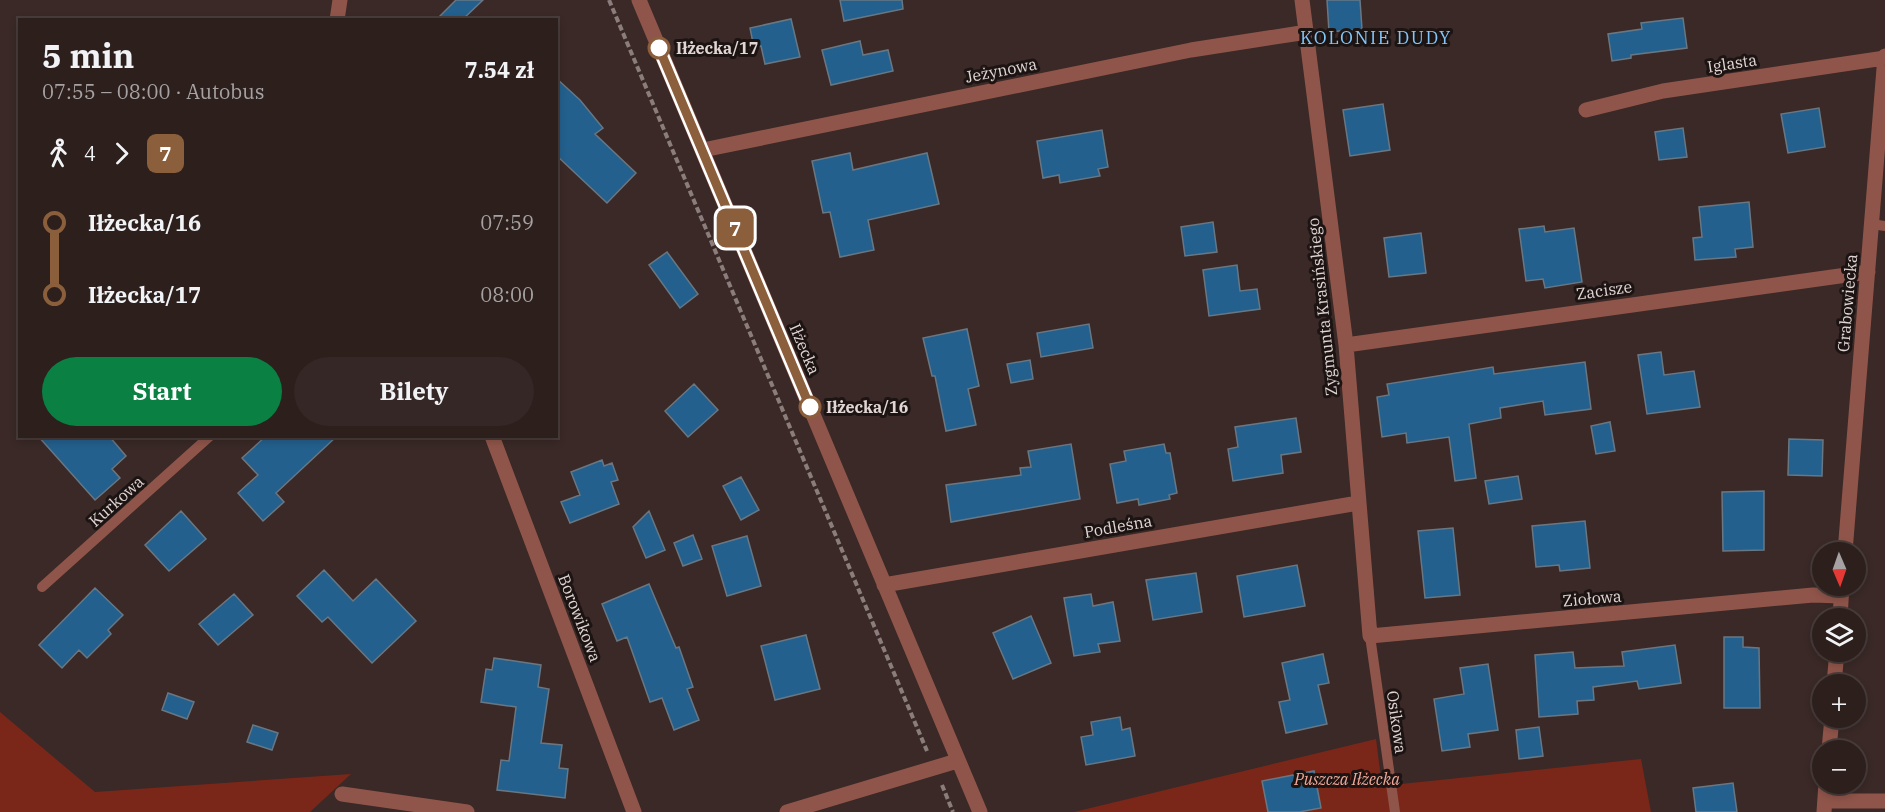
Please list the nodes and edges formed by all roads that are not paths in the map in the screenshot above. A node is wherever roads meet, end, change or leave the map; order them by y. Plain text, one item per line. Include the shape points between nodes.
1 (340, 0) edge
2 (639, 0) edge
3 (1302, 0) edge
4 (337, 18) edge
5 (1307, 32) junction
6 (1885, 57) edge
7 (1586, 110) dead end
8 (703, 150) junction
9 (1878, 225) edge
10 (1868, 272) junction
11 (1346, 345) junction
12 (208, 438) edge
13 (493, 438) edge
14 (1358, 503) junction
15 (1846, 542) edge
16 (884, 585) junction
17 (42, 587) dead end
18 (1812, 595) edge
19 (1370, 636) junction
20 (957, 761) junction
21 (342, 794) dead end
22 (1885, 801) edge
23 (1824, 807) edge
24 (467, 812) edge
25 (634, 812) edge
26 (787, 812) edge
27 (980, 812) edge
28 (1395, 812) edge

1 - 4 street
2 - 8 street, Iłżecka
3 - 5 street, Zygmunta Krasińskiego
5 - 8 street, Jeżynowa via 1191,50
5 - 11 street, Zygmunta Krasińskiego
6 - 7 street, Iglasta via 1663,91
6 - 9 street, Grabowiecka
8 - 16 street, Iłżecka
9 - 10 street, Grabowiecka
10 - 11 street, Zacisze
10 - 15 street, Grabowiecka
11 - 14 street, Zygmunta Krasińskiego
12 - 17 lane, Kurkowa
13 - 25 street, Borowikowa
14 - 16 street, Podleśna
14 - 19 street, Zygmunta Krasińskiego
16 - 20 street, Iłżecka
18 - 19 street, Ziołowa
19 - 28 lane, Osikowa
20 - 26 street
20 - 27 street, Iłżecka
21 - 24 street
22 - 23 street

